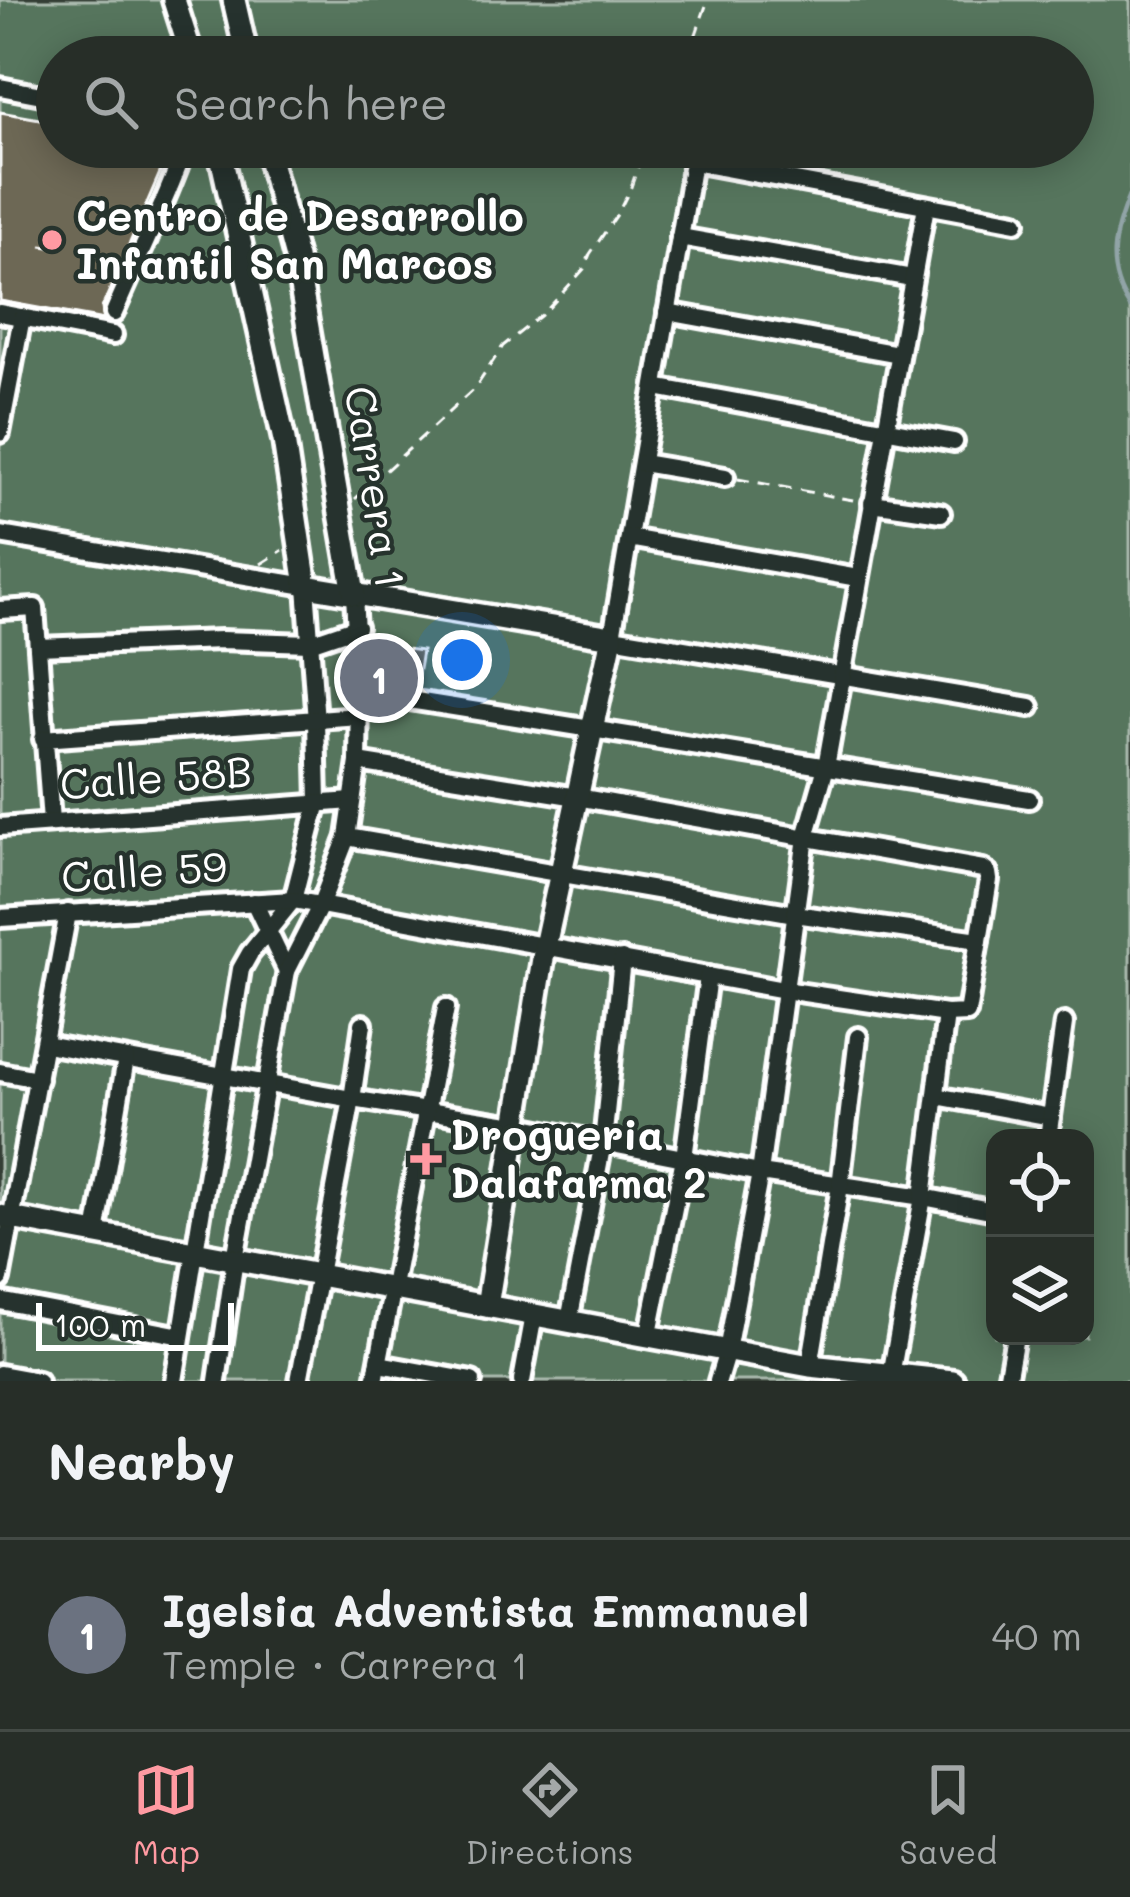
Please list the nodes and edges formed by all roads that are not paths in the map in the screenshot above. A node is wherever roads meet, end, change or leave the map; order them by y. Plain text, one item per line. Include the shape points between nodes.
1 (174, 0) edge
2 (234, 0) edge
3 (185, 36) edge
4 (242, 36) edge
5 (0, 87) edge
6 (36, 94) edge
7 (178, 168) edge
8 (224, 168) edge
9 (272, 168) edge
10 (691, 168) edge
11 (724, 168) edge
12 (926, 206) junction
13 (1016, 222) dead end
14 (680, 237) junction
15 (913, 278) junction
16 (667, 312) junction
17 (0, 313) edge
18 (114, 313) dead end
19 (22, 317) junction
20 (113, 335) dead end
21 (899, 354) junction
22 (655, 387) junction
23 (885, 428) junction
24 (0, 433) edge
25 (954, 442) dead end
26 (641, 463) junction
27 (725, 477) road end
28 (872, 503) junction
29 (941, 513) dead end
30 (0, 535) edge
31 (629, 538) junction
32 (858, 578) junction
33 (306, 586) junction
34 (353, 594) junction
35 (0, 610) edge
36 (358, 627) junction
37 (612, 638) junction
38 (310, 643) junction
39 (38, 647) junction
40 (841, 676) junction
41 (359, 692) junction
42 (1030, 707) dead end
43 (359, 716) junction
44 (316, 721) junction
45 (592, 729) junction
46 (43, 739) junction
47 (358, 762) junction
48 (826, 767) junction
49 (577, 797) junction
50 (1029, 799) dead end
51 (352, 801) junction
52 (318, 802) junction
53 (51, 822) junction
54 (0, 827) edge
55 (347, 837) junction
56 (806, 837) junction
57 (561, 872) junction
58 (293, 900) junction
59 (254, 902) junction
60 (320, 906) junction
61 (68, 913) junction
62 (795, 914) junction
63 (0, 918) edge
64 (268, 931) junction
65 (979, 940) junction
66 (545, 946) junction
67 (622, 959) junction
68 (287, 971) junction
69 (708, 976) junction
70 (784, 990) junction
71 (446, 1008) dead end
72 (946, 1014) junction
73 (1064, 1022) dead end
74 (363, 1024) dead end
75 (858, 1037) dead end
76 (45, 1044) junction
77 (127, 1059) junction
78 (0, 1072) edge
79 (223, 1076) junction
80 (38, 1079) junction
81 (266, 1084) junction
82 (936, 1096) junction
83 (352, 1099) junction
84 (428, 1110) junction
85 (1051, 1117) junction
86 (515, 1124) junction
87 (1049, 1129) edge
88 (603, 1142) junction
89 (684, 1158) junction
90 (760, 1173) junction
91 (840, 1186) junction
92 (923, 1197) junction
93 (986, 1209) edge
94 (7, 1217) edge
95 (97, 1234) junction
96 (194, 1252) junction
97 (235, 1259) junction
98 (319, 1275) junction
99 (0, 1280) edge
100 (394, 1289) junction
101 (0, 1301) edge
102 (487, 1306) junction
103 (533, 1315) junction
104 (568, 1322) junction
105 (181, 1336) junction
106 (648, 1338) junction
107 (1013, 1345) edge
108 (727, 1351) junction
109 (810, 1366) junction
110 (377, 1372) edge
111 (0, 1374) edge
112 (891, 1378) edge
113 (38, 1381) edge
114 (174, 1381) edge
115 (217, 1381) edge
116 (299, 1381) edge
117 (472, 1381) edge
118 (522, 1381) edge
119 (718, 1381) edge
120 (953, 1381) edge
121 (1007, 1381) edge

1 - 3 street
2 - 4 street
5 - 6 street
7 - 18 street
8 - 33 street via 284,440
9 - 34 street, Carrera 1 via 296,258
10 - 14 street
11 - 12 street
12 - 13 street
12 - 15 street
14 - 15 street
14 - 16 street
15 - 21 street
16 - 21 street
16 - 22 street
17 - 19 street
19 - 20 street
19 - 24 street
21 - 23 street
22 - 23 street
22 - 26 street
23 - 25 street
23 - 28 street
26 - 27 street
26 - 31 street
28 - 29 street
28 - 32 street
30 - 33 street
31 - 32 street
31 - 37 street
32 - 40 street
33 - 34 street
33 - 38 street
34 - 36 street, Carrera 1
34 - 37 street
35 - 39 street via 34,608
36 - 38 street
36 - 41 street, Carrera 1
37 - 40 street
37 - 45 street
38 - 39 street
38 - 44 street
39 - 46 street
40 - 42 street
40 - 48 street
41 - 43 street, Carrera 1
41 - 45 street
43 - 44 street
43 - 47 street, Carrera 1
44 - 46 street
44 - 52 street
45 - 48 street
45 - 49 street
46 - 53 street
47 - 49 street
47 - 51 street, Carrera 1
48 - 50 street
48 - 56 street
49 - 56 street
49 - 57 street
51 - 52 street, Calle 58B
51 - 55 street, Carrera 1
52 - 53 street, Calle 58B
52 - 58 street
53 - 54 street, Calle 58B
55 - 57 street
55 - 60 street, Carrera 1
56 - 62 street
56 - 65 street via 983,869 989,880
57 - 62 street
57 - 66 street
58 - 59 street, Calle 59
58 - 60 street, Calle 59
58 - 64 street
59 - 61 street, Calle 59
59 - 64 street
60 - 66 street, Calle 59
60 - 68 street, Carrera 1
61 - 63 street, Calle 59
61 - 76 street
62 - 65 street
62 - 70 street
64 - 68 street
64 - 79 street via 241,968
65 - 72 street via 967,1013
66 - 67 street, Calle 59
66 - 86 street
67 - 69 street, Calle 59
67 - 88 street
68 - 81 street, Carrera 1
69 - 70 street, Calle 59
69 - 89 street
70 - 72 street, Calle 59
70 - 90 street
71 - 84 street
72 - 82 street
73 - 85 street
74 - 83 street
75 - 91 street
76 - 77 street
76 - 80 street
77 - 79 street
77 - 95 street
78 - 80 street
79 - 81 street
79 - 96 street
80 - 94 street
81 - 83 street
81 - 97 street, Carrera 1
82 - 85 street
82 - 92 street
83 - 84 street
83 - 98 street
84 - 86 street
84 - 100 street
85 - 87 street
86 - 88 street
86 - 102 street
88 - 89 street
88 - 104 street
89 - 90 street
89 - 106 street
90 - 91 street
90 - 108 street
91 - 92 street
91 - 109 street
92 - 93 street
92 - 112 street
94 - 95 street
94 - 99 street
95 - 96 street
96 - 97 street
96 - 105 street
97 - 98 street
97 - 115 street, Carrera 1
98 - 100 street
98 - 116 street
100 - 102 street
100 - 110 street
101 - 105 street
102 - 103 street
103 - 104 street
103 - 118 street
104 - 106 street
105 - 114 street
106 - 108 street
107 - 121 street
108 - 109 street
108 - 119 street
109 - 112 street
110 - 117 street
111 - 113 street
112 - 120 street

